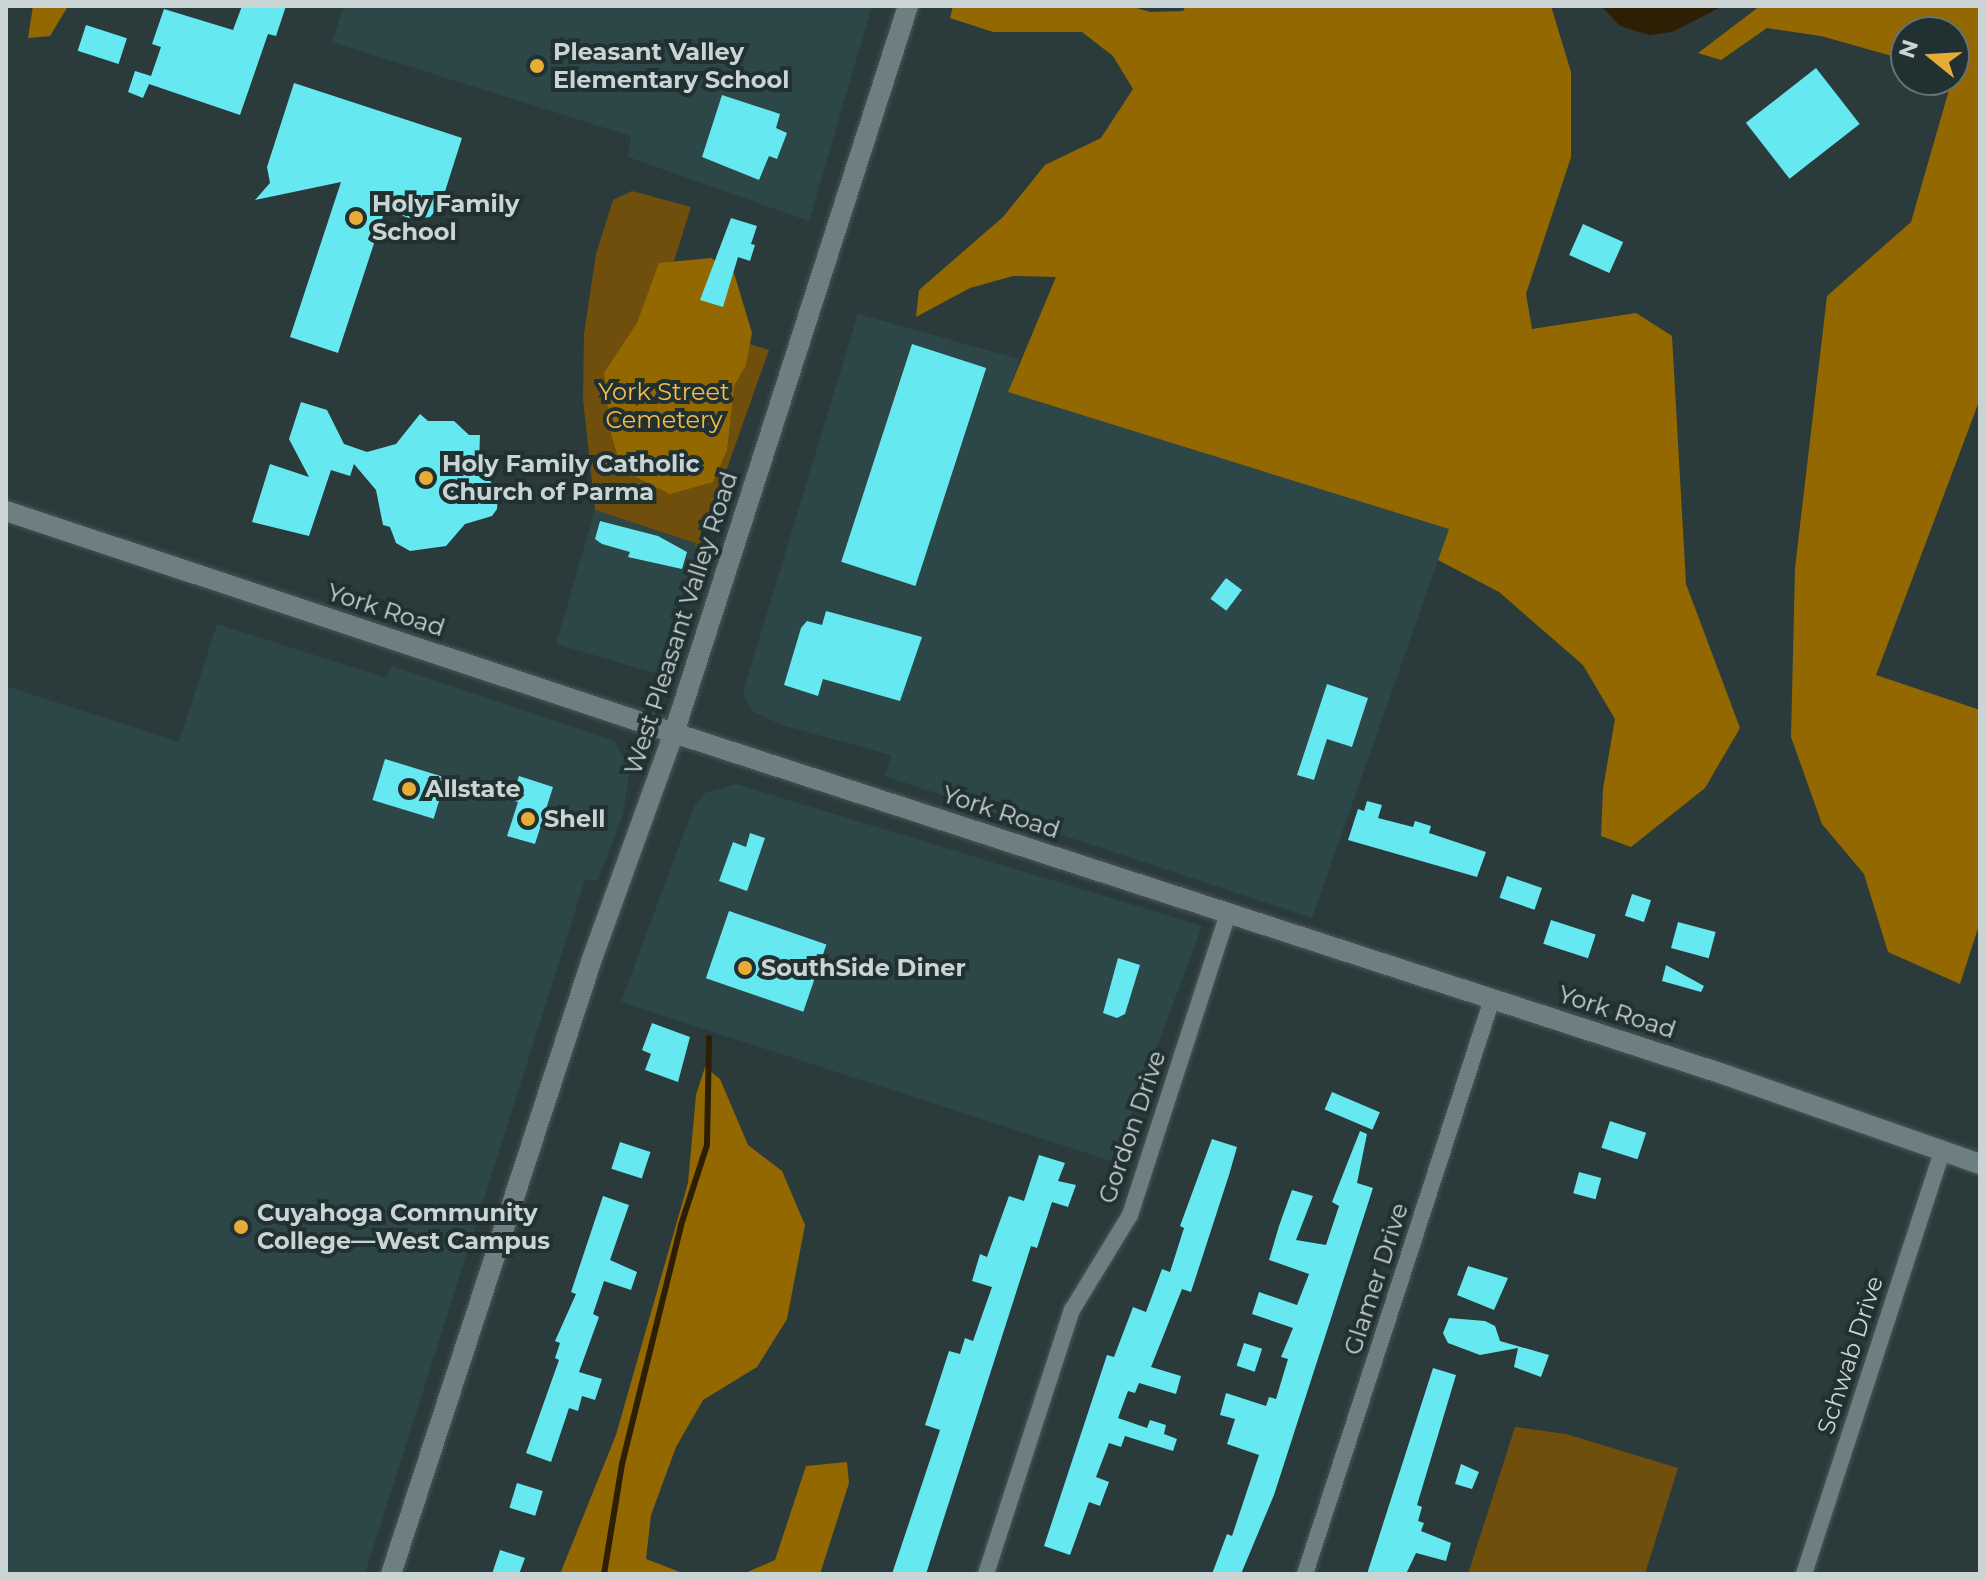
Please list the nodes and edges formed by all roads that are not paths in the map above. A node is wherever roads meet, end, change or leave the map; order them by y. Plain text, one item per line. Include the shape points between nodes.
1 (908, 6) edge
2 (6, 511) edge
3 (674, 733) junction
4 (1228, 913) junction
5 (1492, 999) junction
6 (1942, 1151) junction
7 (1980, 1164) edge
8 (391, 1574) edge
9 (986, 1574) edge
10 (1305, 1574) edge
11 (1804, 1574) edge

1 - 3 main road, West Pleasant Valley Road
2 - 3 main road, York Road
3 - 4 main road, York Road
3 - 8 main road, West Pleasant Valley Road via 592,959
4 - 5 main road, York Road
4 - 9 street, Gordon Drive via 1130,1215 1072,1310
5 - 6 main road, York Road
5 - 10 street, Glamer Drive
6 - 7 main road, York Road
6 - 11 street, Schwab Drive

